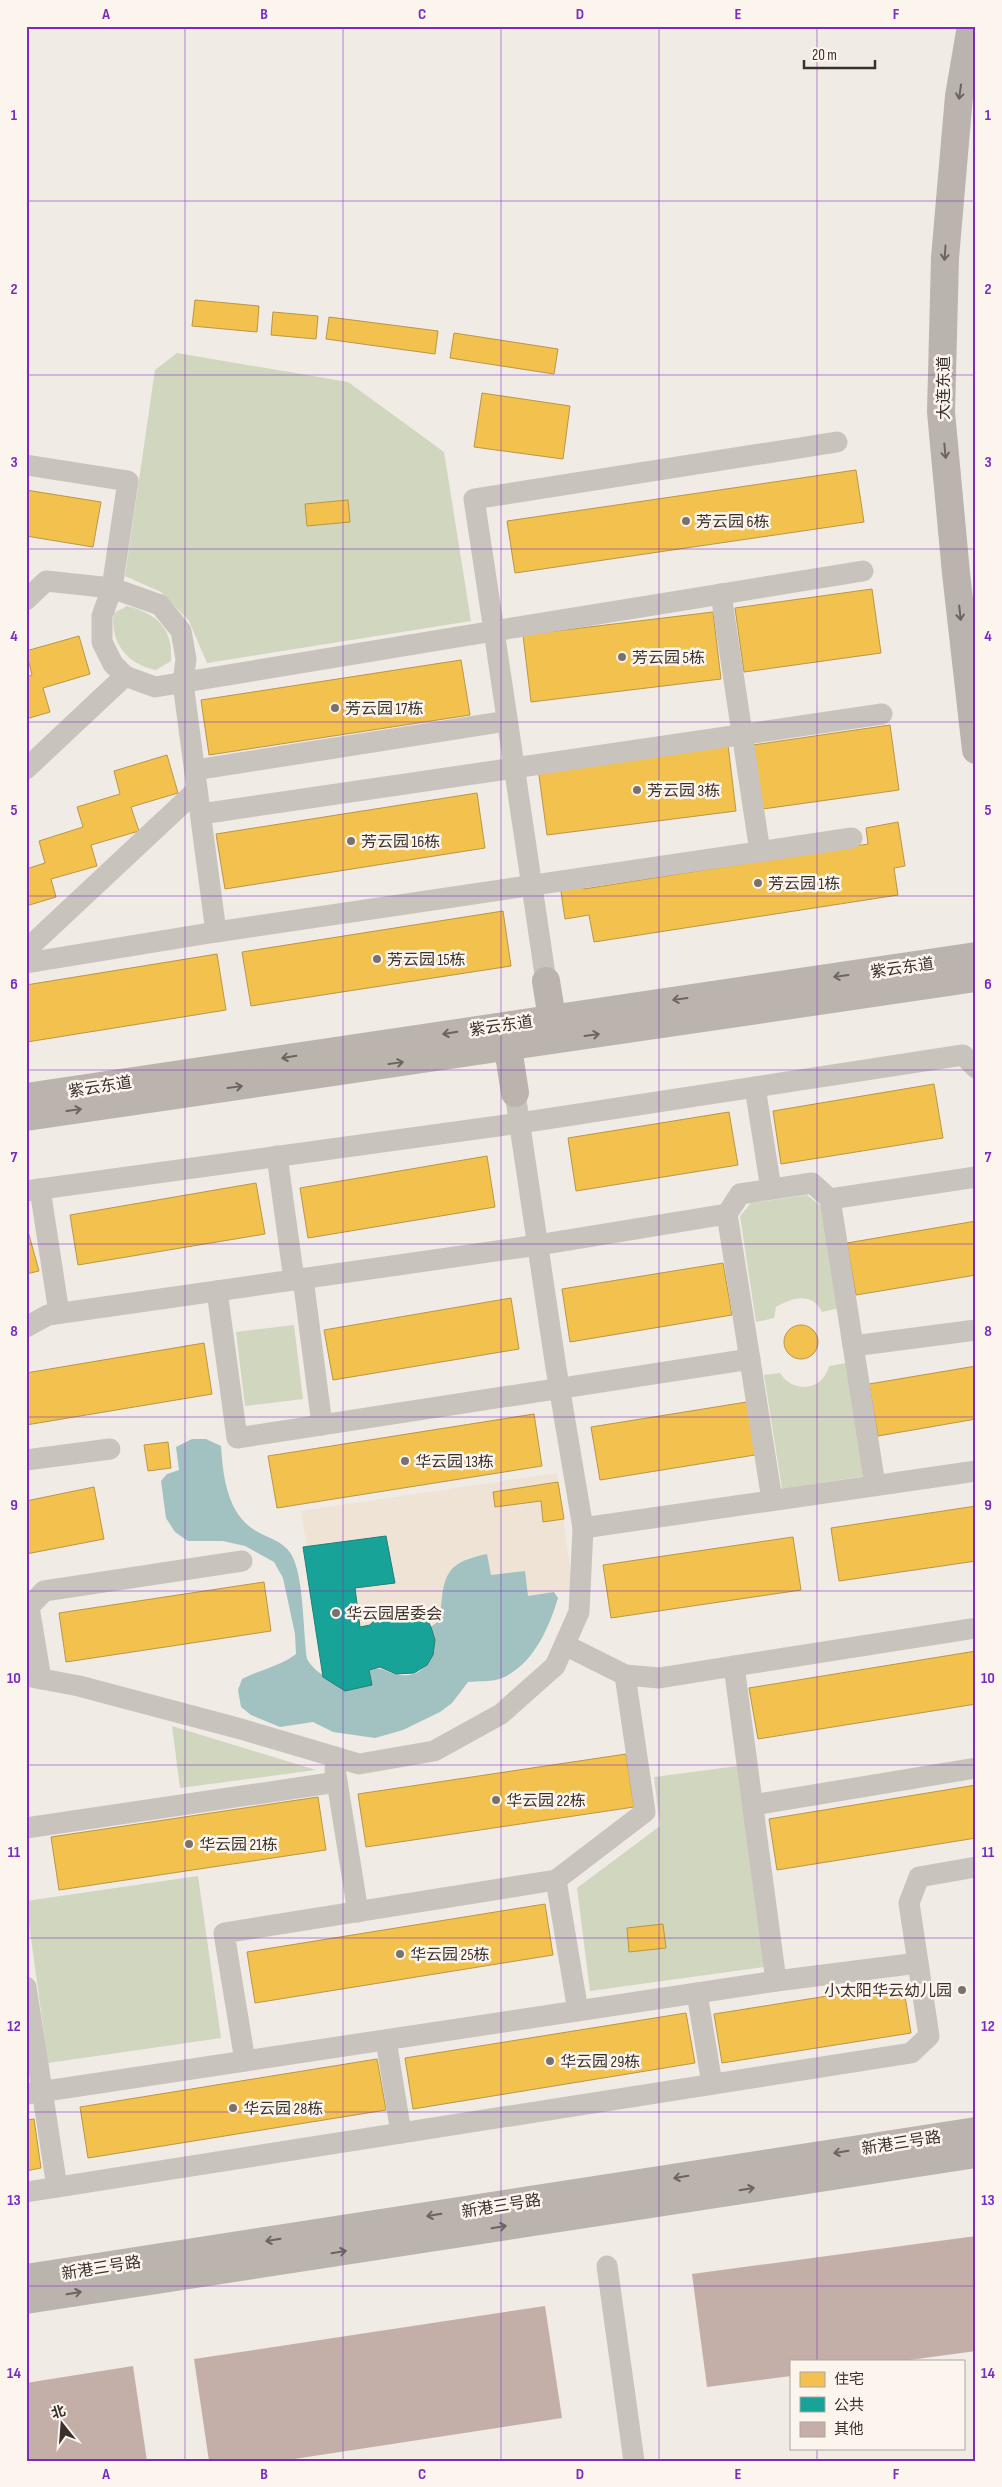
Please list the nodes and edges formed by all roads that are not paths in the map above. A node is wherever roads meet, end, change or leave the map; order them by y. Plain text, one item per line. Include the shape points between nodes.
1 (971, 26) edge
2 (837, 442) dead end
3 (26, 465) edge
4 (863, 571) dead end
5 (36, 579) edge
6 (112, 588) junction
7 (721, 594) junction
8 (26, 600) edge
9 (494, 631) junction
10 (125, 676) junction
11 (183, 683) junction
12 (882, 714) dead end
13 (507, 721) junction
14 (742, 734) junction
15 (976, 750) edge
16 (514, 767) junction
17 (26, 769) edge
18 (196, 780) junction
19 (201, 814) junction
20 (852, 838) dead end
21 (760, 852) junction
22 (532, 887) junction
23 (216, 932) junction
24 (26, 950) edge
25 (976, 956) edge
26 (26, 963) edge
27 (976, 978) edge
28 (546, 981) joint
29 (554, 1029) junction
30 (506, 1036) junction
31 (976, 1068) edge
32 (756, 1086) junction
33 (515, 1094) joint
34 (26, 1097) edge
35 (26, 1117) edge
36 (520, 1122) junction
37 (277, 1156) junction
38 (976, 1177) edge
39 (771, 1189) junction
40 (33, 1190) edge
41 (830, 1199) junction
42 (727, 1214) junction
43 (538, 1245) junction
44 (298, 1279) junction
45 (217, 1291) junction
46 (59, 1314) junction
47 (26, 1327) edge
48 (976, 1330) edge
49 (853, 1346) junction
50 (750, 1359) junction
51 (560, 1388) junction
52 (322, 1425) junction
53 (110, 1449) dead end
54 (26, 1460) edge
55 (976, 1471) edge
56 (875, 1485) junction
57 (772, 1500) junction
58 (583, 1528) junction
59 (242, 1561) dead end
60 (976, 1628) edge
61 (565, 1645) junction
62 (734, 1666) junction
63 (625, 1675) junction
64 (33, 1677) edge
65 (333, 1756) junction
66 (976, 1768) edge
67 (337, 1782) junction
68 (752, 1805) junction
69 (26, 1828) edge
70 (976, 1867) edge
71 (556, 1880) junction
72 (358, 1912) junction
73 (918, 1962) junction
74 (776, 1981) junction
75 (26, 1987) edge
76 (696, 1993) junction
77 (578, 2012) junction
78 (386, 2040) junction
79 (245, 2061) junction
80 (712, 2084) junction
81 (34, 2093) edge
82 (976, 2131) edge
83 (400, 2133) junction
84 (976, 2154) edge
85 (58, 2187) junction
86 (26, 2192) edge
87 (607, 2266) dead end
88 (26, 2278) edge
89 (26, 2300) edge
90 (634, 2461) edge

1 -> 15 main road, 大连东道 via 959,96 944,258 942,412
2 - 9 street via 474,500
3 - 6 street via 128,481
4 - 7 street
5 - 6 street
5 - 8 street
6 - 10 street via 102,616 102,642 113,664
6 - 11 street via 160,605 181,631 186,659
7 - 9 street
7 - 14 street
9 - 11 street
9 - 13 street
10 - 11 street via 155,687
10 - 17 street
11 - 18 street
12 - 14 street
13 - 16 street
13 - 18 street
14 - 16 street
14 - 21 street
16 - 19 street
16 - 22 street
18 - 19 street
18 - 24 street
19 - 23 street
20 - 21 street
21 - 22 street
22 - 23 street
22 - 28 street
23 - 26 street
25 -> 29 main road, 紫云东道
29 -> 27 main road, 紫云东道
28 - 29 main road
29 - 30 main road, 紫云东道
30 - 33 main road
30 -> 34 main road, 紫云东道
35 -> 30 main road, 紫云东道
31 - 32 street via 963,1055
32 - 36 street
32 - 39 street
33 - 36 street
36 - 37 street
36 - 43 street
37 - 40 street
37 - 44 street
38 - 41 street
39 - 41 street via 812,1183
39 - 42 street via 740,1194
40 - 46 street
41 - 49 street
42 - 43 street
42 - 50 street
43 - 44 street
43 - 51 street
44 - 45 street
44 - 52 street
45 - 46 street
45 - 52 street via 237,1438
46 - 47 street via 48,1315
48 - 49 street
49 - 56 street
50 - 51 street
50 - 57 street
51 - 52 street
51 - 58 street
53 - 54 street
55 - 56 street
56 - 57 street
57 - 58 street
58 - 61 street via 579,1612
59 - 64 street via 44,1591 29,1607
60 - 62 street
61 - 63 street
61 - 65 street via 555,1666 501,1714 434,1751 359,1764
62 - 63 street via 660,1678
62 - 68 street
63 - 71 street via 645,1812
64 - 65 street via 79,1686
65 - 67 street
66 - 68 street
67 - 69 street
67 - 72 street
68 - 74 street
70 - 73 street via 919,1877 909,1903
71 - 72 street
71 - 77 street
72 - 79 street via 224,1934
73 - 74 street
73 - 80 street via 930,2036 911,2053
74 - 76 street
75 - 81 street
76 - 77 street
76 - 80 street
77 - 78 street
78 - 79 street
78 - 83 street
79 - 81 street
80 - 83 street
81 - 85 street
82 -> 88 main road, 新港三号路
83 - 85 street
89 -> 84 main road, 新港三号路
85 - 86 street
87 - 90 street

